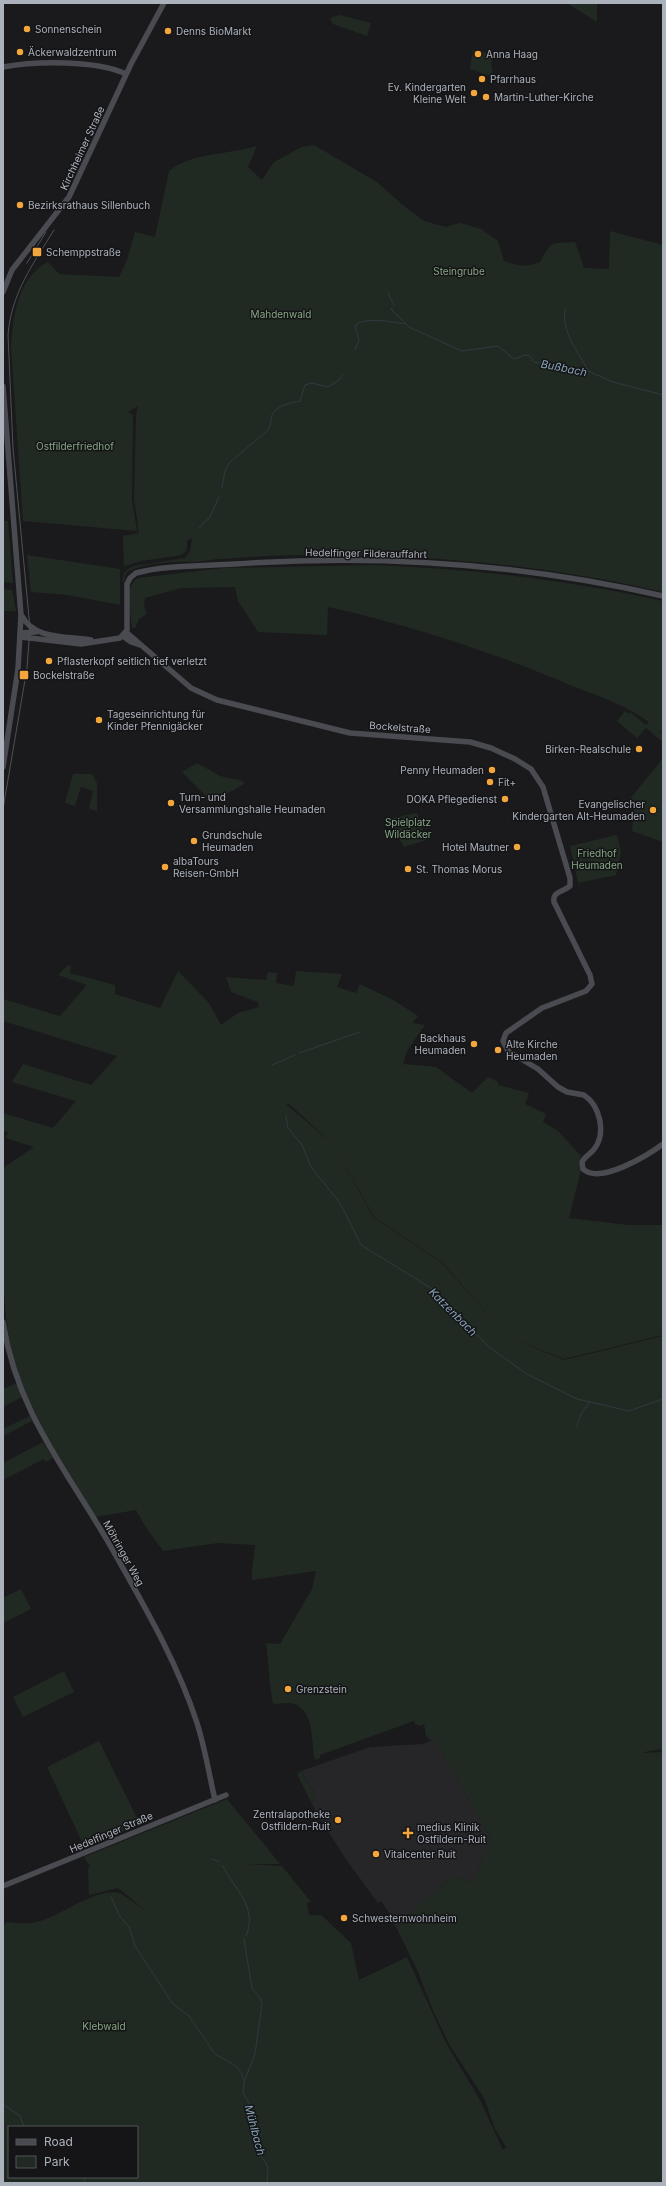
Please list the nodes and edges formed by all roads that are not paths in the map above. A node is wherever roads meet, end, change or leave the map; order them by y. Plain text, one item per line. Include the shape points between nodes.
1 (164, 3) edge
2 (3, 67) edge
3 (126, 74) junction
4 (3, 292) edge
5 (3, 386) edge
6 (663, 596) edge
7 (21, 616) junction
8 (38, 632) junction
9 (125, 634) junction
10 (21, 635) junction
11 (94, 641) junction
12 (3, 767) edge
13 (663, 1144) edge
14 (3, 1322) edge
15 (226, 1795) dead end
16 (215, 1800) junction
17 (3, 1886) edge

1 - 3 street, Kirchheimer Straße
2 - 3 street via 36,63 62,64 104,67
3 - 4 street, Kirchheimer Straße via 69,196 12,270
5 - 7 street
6 - 9 street, Hedelfinger Filderauffahrt via 552,576 424,562 316,560 235,564 146,571 132,575 126,587
7 - 8 street via 27,625
7 - 10 street
8 - 10 street
8 - 11 street
9 - 11 street via 117,639
9 - 13 street, Bockelstraße via 191,688 217,700 350,733 470,742 491,748 525,764 536,774 543,787 570,878 570,886 554,895 554,902 592,984 586,991 535,1012 503,1036 504,1045 514,1056 538,1069 566,1092 584,1094 597,1110 600,1134 594,1150 582,1162 586,1172 596,1173 622,1167
10 - 11 street via 81,644
10 - 12 street
14 - 16 street, Möhringer Weg via 13,1367 35,1422 111,1547 178,1674 202,1738
15 - 16 street, Hedelfinger Straße
16 - 17 street, Hedelfinger Straße

